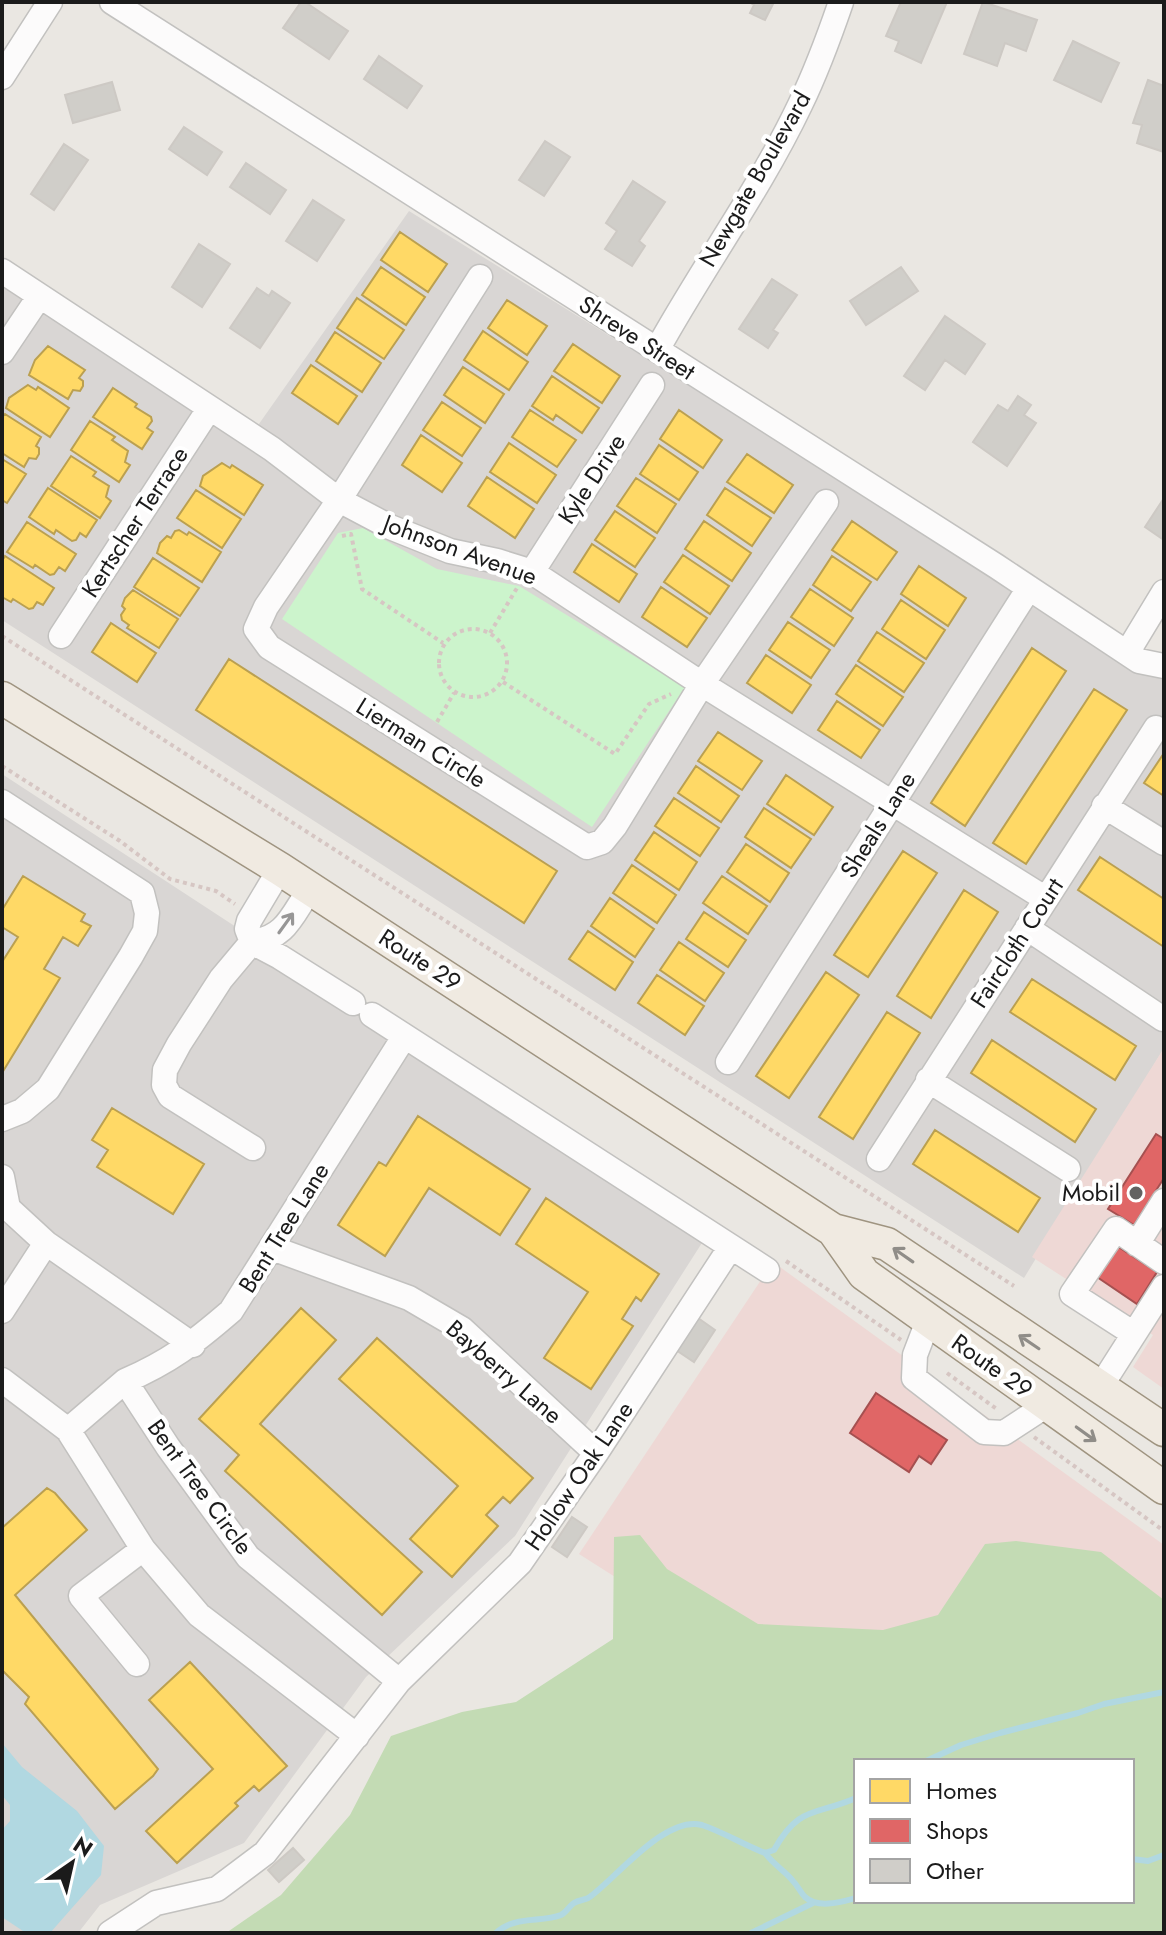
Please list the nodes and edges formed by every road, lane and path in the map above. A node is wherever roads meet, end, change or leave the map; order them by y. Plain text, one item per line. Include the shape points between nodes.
1 (50, 2) edge
2 (112, 2) edge
3 (841, 2) edge
4 (2, 77) edge
5 (2, 271) edge
6 (480, 277) dead end
7 (39, 297) junction
8 (657, 350) junction
9 (2, 352) edge
10 (652, 385) dead end
11 (209, 409) junction
12 (339, 500) junction
13 (826, 502) dead end
14 (320, 528) junction
15 (525, 579) junction
16 (1029, 588) junction
17 (1164, 592) edge
18 (490, 633) junction
19 (2, 636) edge
20 (61, 636) dead end
21 (444, 643) junction
22 (1127, 653) junction
23 (1164, 666) edge
24 (696, 680) junction
25 (503, 682) junction
26 (454, 693) junction
27 (2, 698) edge
28 (437, 722) dead end
29 (1156, 728) dead end
30 (2, 802) edge
31 (893, 802) junction
32 (1104, 806) junction
33 (1164, 843) edge
34 (280, 869) junction
35 (310, 889) junction
36 (1046, 899) junction
37 (1027, 928) junction
38 (252, 942) junction
39 (1163, 1019) edge
40 (404, 1037) junction
41 (728, 1062) dead end
42 (928, 1080) junction
43 (2, 1119) edge
44 (253, 1148) dead end
45 (879, 1159) dead end
46 (1068, 1169) dead end
47 (2, 1177) edge
48 (1164, 1201) edge
49 (833, 1230) junction
50 (46, 1243) junction
51 (1137, 1244) junction
52 (272, 1248) junction
53 (730, 1248) junction
54 (1164, 1262) edge
55 (767, 1270) dead end
56 (1014, 1286) dead end
57 (1164, 1287) edge
58 (2, 1311) edge
59 (928, 1321) junction
60 (1134, 1334) junction
61 (193, 1345) junction
62 (2, 1380) edge
63 (125, 1381) junction
64 (1099, 1389) junction
65 (1047, 1405) junction
66 (68, 1430) junction
67 (1164, 1430) edge
68 (596, 1453) junction
69 (1164, 1488) edge
70 (143, 1549) junction
71 (137, 1664) dead end
72 (399, 1681) junction
73 (357, 1736) junction
74 (110, 1933) edge

1 - 4 street
2 - 8 street, Shreve Street
3 - 8 street, Newgate Boulevard via 801,105
5 - 7 street, Johnson Avenue
6 - 12 street, Lierman Circle
7 - 9 street
7 - 11 street, Johnson Avenue
8 - 16 street, Shreve Street
10 - 15 street, Kyle Drive
11 - 12 street, Johnson Avenue
11 - 20 street, Kertscher Terrace
12 - 14 street, Lierman Circle
12 - 15 street, Johnson Avenue via 450,551 497,561
13 - 24 street, Lierman Circle
14 - 21 path via 333,537 351,534 362,589
14 - 24 street, Lierman Circle via 256,629 269,647 587,847 602,842 615,826
15 - 18 path
15 - 24 street, Johnson Avenue
16 - 22 street, Shreve Street
16 - 31 street, Sheals Lane
17 - 22 street
18 - 21 path via 475,628 458,631
18 - 25 path via 505,648 508,666
19 - 56 path
21 - 26 path via 438,661 441,679
22 - 23 street, Shreve Street
24 - 25 path via 649,704 615,754
24 - 31 street, Johnson Avenue
25 - 26 path via 488,695
26 - 28 path
27 - 34 main road, Route 29
29 - 32 street, Faircloth Court
30 - 43 street via 142,893 147,913 145,931 131,956 48,1089 22,1111
31 - 36 street, Johnson Avenue
31 - 41 street, Sheals Lane
32 - 33 street
32 - 36 street, Faircloth Court
34 - 35 main road, Route 29
34 - 38 street via 249,921
38 -> 35 street via 277,935
35 - 49 main road, Route 29
36 - 37 street, Faircloth Court
37 - 39 street
37 - 42 street, Faircloth Court
38 - 40 street
38 - 44 street via 179,1044 165,1070 164,1085 181,1105
40 - 52 street, Bent Tree Lane
40 - 53 street
42 - 45 street, Faircloth Court
42 - 46 street
47 - 50 street via 8,1208
48 - 51 street
49 - 59 main road, Route 29 via 864,1274
64 -> 49 main road, Route 29 via 887,1244
50 - 58 street
50 - 61 street
51 - 54 street
51 - 60 street via 1116,1229 1072,1294
52 - 61 street, Bent Tree Lane via 231,1311
52 - 68 street, Bayberry Lane via 409,1298 462,1329
53 - 55 street
53 - 68 street, Hollow Oak Lane
57 - 60 street
59 - 65 main road, Route 29
59 - 65 street via 915,1355 914,1378 984,1432 1004,1433
60 - 64 street
61 - 63 street, Bent Tree Lane
62 - 66 street
63 - 66 street
63 - 72 street, Bent Tree Circle via 248,1557
64 - 67 main road, Route 29
65 -> 69 main road, Route 29
66 - 70 street
68 - 72 street, Hollow Oak Lane via 520,1563
70 - 71 street via 81,1596
70 - 73 street via 199,1615
72 - 73 street
73 - 74 street via 265,1853 217,1889 156,1903

